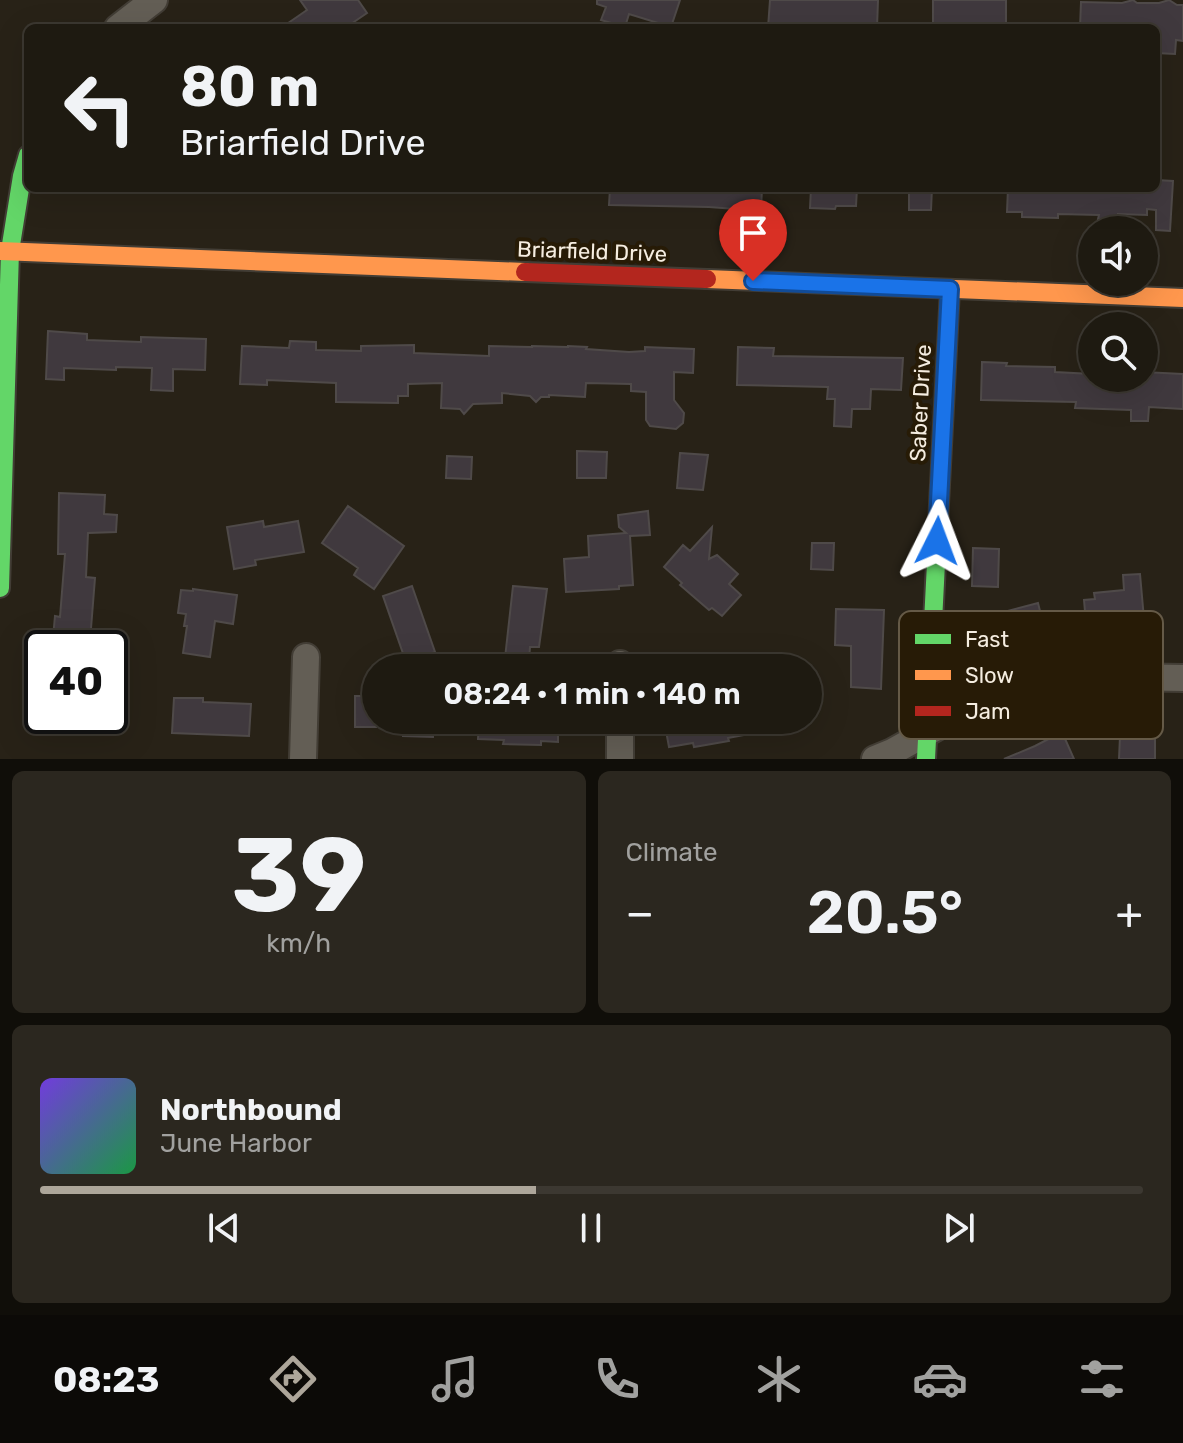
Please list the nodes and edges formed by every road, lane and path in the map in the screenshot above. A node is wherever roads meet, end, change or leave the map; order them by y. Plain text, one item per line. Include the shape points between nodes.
1 (154, 0) edge
2 (123, 24) edge
3 (24, 169) edge
4 (5, 251) edge
5 (950, 289) junction
6 (1183, 298) edge
7 (0, 588) edge
8 (933, 611) edge
9 (306, 657) dead end
10 (1163, 678) edge
11 (1183, 678) edge
12 (620, 734) edge
13 (914, 739) edge
14 (927, 739) edge
15 (303, 759) edge
16 (620, 759) edge
17 (875, 759) edge
18 (926, 759) edge

1 - 2 street
3 - 4 street
4 - 5 street, Briarfield Drive
4 - 7 street
5 - 6 street, Briarfield Drive
5 - 8 street, Saber Drive
9 - 15 street
10 - 11 street
12 - 16 street
13 - 17 street
14 - 18 street, Saber Drive

